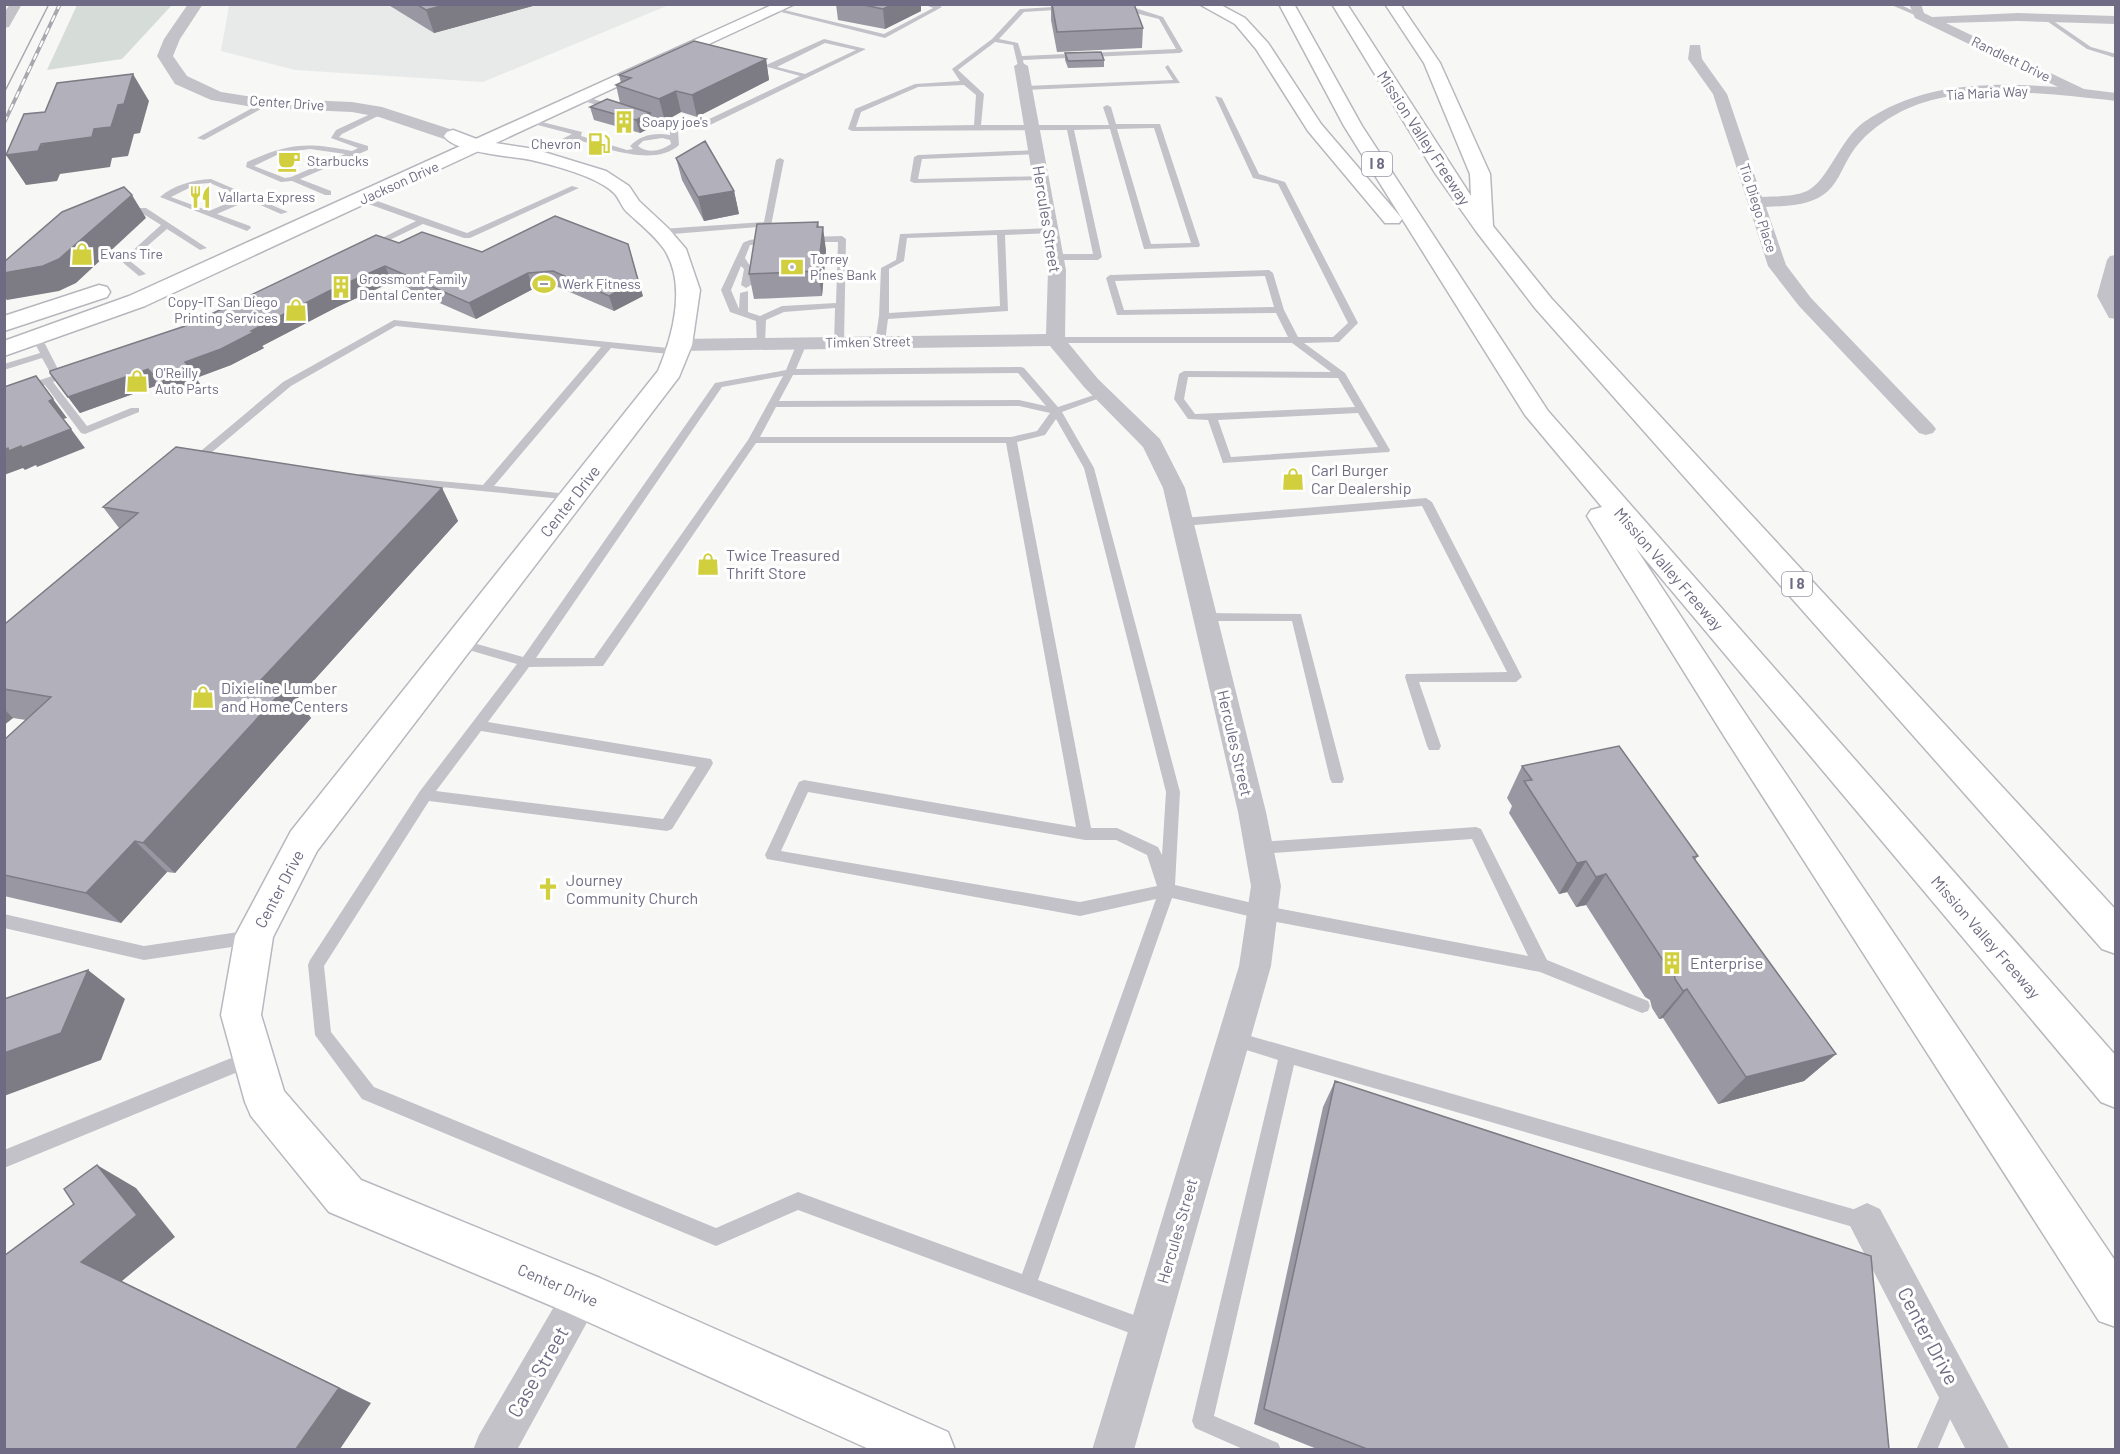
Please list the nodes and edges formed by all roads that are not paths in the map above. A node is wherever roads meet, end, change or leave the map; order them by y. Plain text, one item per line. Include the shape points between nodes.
1 (9, 4) edge
2 (16, 4) edge
3 (196, 4) edge
4 (926, 4) edge
5 (1206, 4) edge
6 (1286, 4) edge
7 (1339, 4) edge
8 (1392, 4) edge
9 (1892, 4) edge
10 (4, 5) edge
11 (746, 7) edge
12 (782, 7) edge
13 (1107, 7) edge
14 (1075, 8) edge
15 (1921, 13) edge
16 (2046, 18) junction
17 (2115, 20) edge
18 (4, 24) edge
19 (994, 40) junction
20 (658, 45) dead end
21 (1695, 48) dead end
22 (699, 50) junction
23 (2115, 56) edge
24 (760, 65) edge
25 (771, 67) junction
26 (1168, 67) dead end
27 (1022, 70) junction
28 (806, 76) junction
29 (966, 83) junction
30 (2081, 93) junction
31 (583, 98) junction
32 (1218, 98) dead end
33 (2115, 98) edge
34 (268, 103) junction
35 (1107, 107) dead end
36 (618, 110) edge
37 (382, 112) junction
38 (630, 113) edge
39 (533, 120) junction
40 (480, 124) dead end
41 (977, 127) junction
42 (1070, 127) junction
43 (1113, 127) junction
44 (674, 128) junction
45 (453, 136) junction
46 (574, 136) junction
47 (201, 138) dead end
48 (673, 138) junction
49 (478, 146) junction
50 (1035, 146) junction
51 (640, 152) junction
52 (352, 153) junction
53 (534, 155) junction
54 (780, 160) dead end
55 (293, 179) junction
56 (575, 188) junction
57 (328, 193) junction
58 (250, 197) junction
59 (363, 199) junction
60 (1756, 202) junction
61 (631, 205) junction
62 (143, 210) dead end
63 (284, 212) junction
64 (209, 214) junction
65 (423, 221) junction
66 (167, 225) junction
67 (1483, 227) junction
68 (247, 228) junction
69 (1051, 231) junction
70 (660, 232) junction
71 (1000, 232) junction
72 (795, 241) edge
73 (783, 242) edge
74 (202, 248) junction
75 (362, 249) edge
76 (183, 256) dead end
77 (1055, 257) junction
78 (741, 259) junction
79 (2115, 260) edge
80 (162, 265) dead end
81 (127, 281) junction
82 (840, 305) junction
83 (1279, 310) junction
84 (743, 314) junction
85 (2115, 314) edge
86 (884, 316) junction
87 (761, 319) junction
88 (1476, 320) junction
89 (4, 324) edge
90 (1055, 340) junction
91 (1295, 341) junction
92 (838, 342) junction
93 (880, 342) junction
94 (802, 343) junction
95 (760, 344) junction
96 (608, 345) junction
97 (41, 346) junction
98 (679, 348) junction
99 (4, 349) edge
100 (4, 367) edge
101 (79, 370) edge
102 (790, 372) junction
103 (1341, 375) junction
104 (52, 379) junction
105 (4, 395) edge
106 (1103, 395) junction
107 (771, 404) junction
108 (135, 410) dead end
109 (1362, 410) junction
110 (1056, 411) junction
111 (1538, 416) junction
112 (1212, 417) junction
113 (1926, 429) dead end
114 (753, 440) junction
115 (1011, 440) junction
116 (214, 464) edge
117 (350, 476) edge
118 (486, 489) junction
119 (573, 497) junction
120 (1183, 522) junction
121 (1205, 617) junction
122 (459, 643) junction
123 (526, 662) junction
124 (478, 725) junction
125 (1434, 746) dead end
126 (1337, 779) dead end
127 (425, 795) junction
128 (1085, 834) junction
129 (1259, 848) junction
130 (1167, 890) junction
131 (1261, 912) junction
132 (4, 921) edge
133 (254, 936) junction
134 (2115, 937) edge
135 (1541, 965) junction
136 (1642, 1006) dead end
137 (1233, 1039) junction
138 (1288, 1055) junction
139 (253, 1057) junction
140 (2115, 1088) edge
141 (4, 1159) edge
142 (1868, 1222) joint
143 (1027, 1285) junction
144 (583, 1295) junction
145 (2115, 1304) edge
146 (1148, 1329) junction
147 (1955, 1386) junction
148 (494, 1449) edge
149 (930, 1449) edge
150 (1113, 1449) edge
151 (1271, 1449) edge
152 (1926, 1449) edge
153 (1989, 1449) edge

1 - 10 lane
2 - 18 street
3 - 34 street, Center Drive via 165,56 181,80 217,96
4 - 12 lane via 939,7 885,36
5 - 88 main road via 1240,21 1262,46 1314,127
6 - 88 main road, Mission Valley Freeway / I 8 via 1353,126
7 - 67 main road, Mission Valley Freeway / I 8
8 - 67 main road via 1432,63 1480,174
9 - 15 lane
11 - 20 main road
11 - 22 main road via 723,25 684,45
12 - 22 main road, Jackson Drive
13 - 27 lane via 1130,8 1161,18 1180,51
14 - 19 lane via 1022,10
15 - 16 street
15 - 30 street, Randlett Drive
16 - 17 street
16 - 23 lane via 2089,48
19 - 27 lane via 1016,44
19 - 29 lane via 954,70
21 - 60 street, Tio Diego Place via 1695,59 1720,94
22 - 31 main road, Jackson Drive
24 - 25 lane
25 - 28 lane
25 - 28 lane via 824,41 862,49
26 - 27 lane via 1178,82
27 - 50 street, Hercules Street
28 - 44 lane via 705,124
29 - 41 lane via 980,94
29 - 41 lane via 917,85 858,111 852,129
30 - 33 street, Randlett Drive
30 - 60 street, Tia Maria Way via 1981,90 1908,103 1855,137 1821,190 1790,200
31 - 36 lane
31 - 39 main road, Jackson Drive
32 - 91 lane via 1256,176 1281,182 1353,323 1336,340
34 - 37 street, Center Drive
34 - 47 lane
35 - 43 lane
37 - 45 street, Center Drive
37 - 52 lane via 339,132 335,138 365,148
38 - 44 lane
39 - 46 lane via 579,134
39 - 49 main road, Jackson Drive
40 - 45 main road, Jackson Drive
41 - 50 lane
42 - 43 lane
42 - 50 lane
42 - 77 lane via 1098,257
43 - 43 lane via 1156,126 1196,245 1147,247
44 - 48 lane
45 - 49 main road, Center Drive
45 - 57 main road, Jackson Drive
46 - 51 lane via 627,152
46 - 53 lane
48 - 51 lane via 675,145 671,148 656,153
48 - 51 lane via 641,139 634,146
49 - 53 main road, Center Drive
49 - 56 main road, Center Drive via 487,157
49 - 59 main road, Jackson Drive
50 - 50 lane via 918,157 914,181
50 - 69 street, Hercules Street
52 - 55 lane
52 - 55 lane via 300,146 250,164 284,180
53 - 61 main road, Center Drive via 599,176 622,190
54 - 70 lane via 768,224
55 - 57 lane
56 - 61 main road, Center Drive
56 - 65 lane via 467,236
57 - 63 main road, Jackson Drive
58 - 63 lane
58 - 64 lane
58 - 64 lane via 211,181 196,182 164,197
59 - 65 lane
59 - 97 main road, Jackson Drive
60 - 113 street, Tio Diego Place via 1777,266 1805,302
61 - 70 main road, Center Drive
62 - 66 lane
63 - 68 main road, Jackson Drive
64 - 68 lane
65 - 75 lane
66 - 74 lane
66 - 81 lane via 125,261
67 - 134 main road, Mission Valley Freeway / I 8 via 1543,303
68 - 74 main road, Jackson Drive
69 - 71 lane
69 - 77 street, Hercules Street
70 - 98 main road, Center Drive via 675,249 689,290
71 - 86 lane via 903,236 900,261 885,268
71 - 86 lane via 1005,309
72 - 82 lane via 842,239
73 - 78 lane via 747,243
74 - 76 main road, Jackson Drive
77 - 90 street, Hercules Street
78 - 84 lane via 748,269
78 - 84 lane via 726,290 733,310
79 - 85 street via 2106,296
80 - 81 main road
81 - 89 main road
82 - 87 lane via 782,309
82 - 92 lane
83 - 83 lane via 1269,273 1110,278 1120,313
83 - 91 lane
84 - 87 lane
86 - 93 lane
87 - 95 lane
88 - 111 main road, Mission Valley Freeway / I 8
90 - 91 lane
90 - 93 street, Timken Street
90 - 106 street, Hercules Street
91 - 103 lane
92 - 93 street, Timken Street
92 - 94 street, Timken Street
94 - 95 street, Timken Street
94 - 102 lane
95 - 98 street, Timken Street
96 - 98 lane
96 - 116 lane via 394,323 287,384 189,466
96 - 118 lane
97 - 99 main road, Jackson Drive
97 - 100 lane
97 - 104 lane
98 - 119 main road, Center Drive via 670,372
101 - 104 lane
102 - 107 lane
102 - 110 lane via 1021,370
102 - 123 lane via 719,385
103 - 109 lane
103 - 112 lane via 1184,374 1179,399 1192,417
104 - 105 lane
104 - 108 lane via 85,430
106 - 110 lane
106 - 120 street, Hercules Street via 1152,444 1174,488
107 - 110 lane via 1019,404
107 - 114 lane
109 - 112 lane
109 - 112 lane via 1385,450 1227,461
110 - 115 lane via 1041,433
110 - 130 lane via 1089,468 1173,792
111 - 140 main road, Mission Valley Freeway / I 8
111 - 145 main road via 1736,727
114 - 115 lane
114 - 123 lane via 598,663
115 - 128 lane
117 - 118 lane
118 - 119 lane
119 - 122 main road, Center Drive
120 - 121 street, Hercules Street
120 - 125 lane via 1426,502 1516,677 1411,677
121 - 126 lane via 1297,617
121 - 129 street, Hercules Street
122 - 123 lane
122 - 133 main road, Center Drive via 304,841
123 - 124 lane
124 - 127 lane
124 - 127 lane via 706,763 668,825
127 - 143 lane via 316,965 323,1035 368,1093 716,1237 798,1201
128 - 130 lane via 1117,834 1153,851
128 - 130 lane via 804,786 772,855 1080,909
129 - 131 street, Hercules Street via 1266,886
129 - 135 lane via 1476,833
130 - 131 lane
130 - 143 lane
131 - 135 lane
131 - 137 street, Hercules Street via 1255,966
132 - 133 lane via 144,953
133 - 139 main road, Center Drive via 242,1015
135 - 136 lane
137 - 138 lane
137 - 146 street, Hercules Street
138 - 142 lane
138 - 151 lane via 1202,1420
139 - 141 lane
139 - 144 main road, Center Drive via 266,1102 345,1196
142 - 147 street, Center Drive
143 - 146 lane
144 - 148 street, Case Street
144 - 149 main road, Center Drive
146 - 150 street, Hercules Street
147 - 152 lane
147 - 153 street, Center Drive

